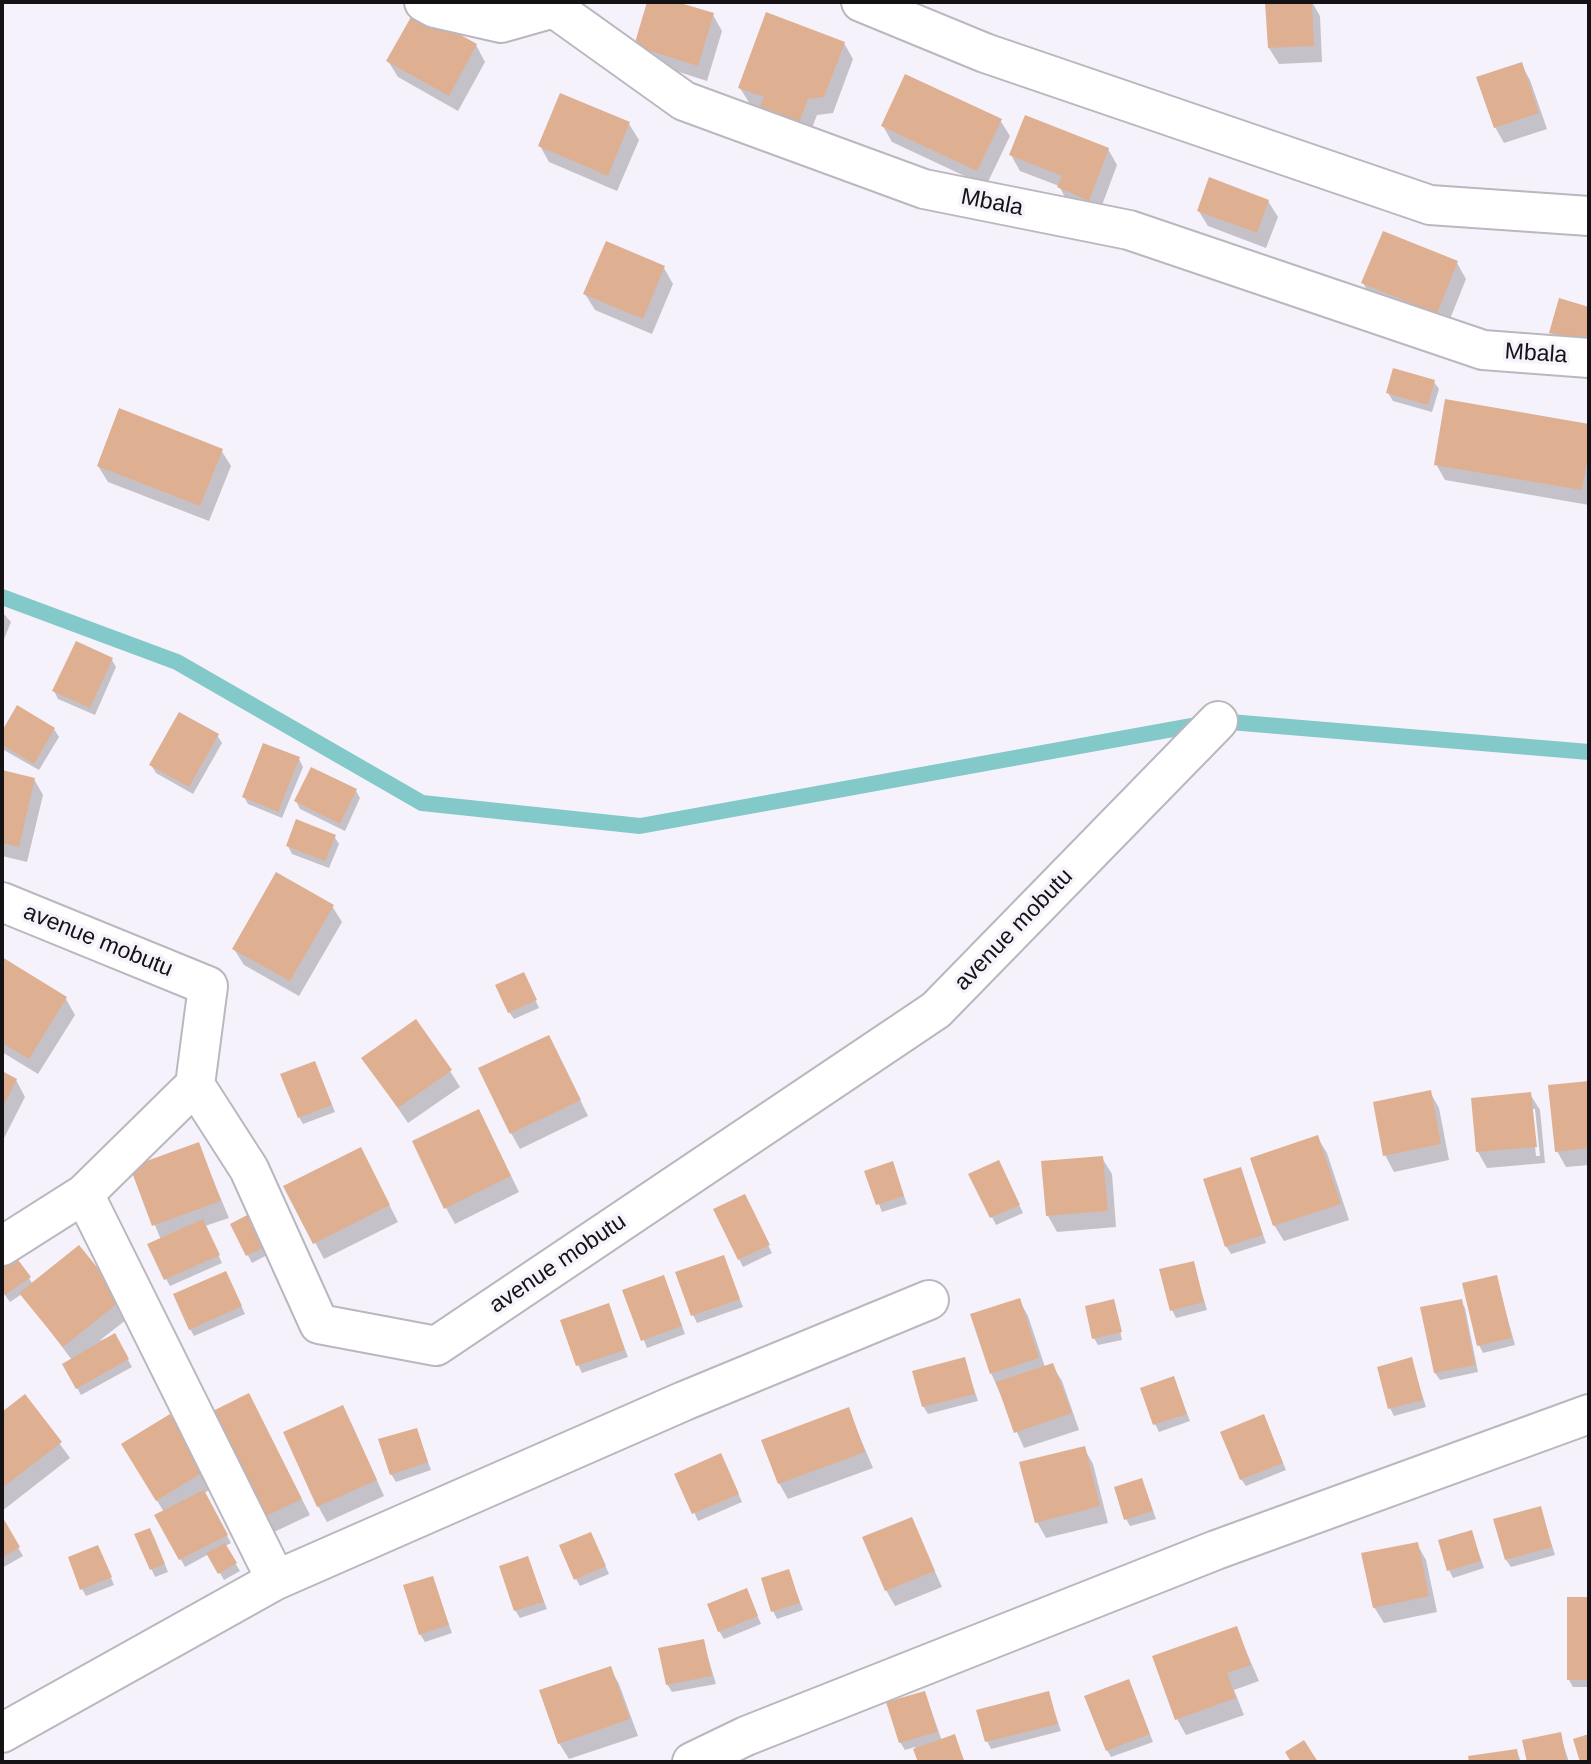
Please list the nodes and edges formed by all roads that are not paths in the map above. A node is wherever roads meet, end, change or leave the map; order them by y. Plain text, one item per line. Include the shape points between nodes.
1 (424, 2) edge
2 (861, 2) edge
3 (564, 5) edge
4 (1589, 216) edge
5 (1589, 358) edge
6 (1218, 721) dead end
7 (2, 902) edge
8 (195, 1085) junction
9 (84, 1194) junction
10 (2, 1246) edge
11 (929, 1300) dead end
12 (1589, 1414) edge
13 (275, 1580) junction
14 (2, 1733) edge
15 (692, 1762) edge

1 - 3 street, Mbala via 501,23
2 - 4 street via 985,53 1430,205
3 - 5 street, Mbala via 684,101 923,189 1129,230 1483,350
6 - 8 street, avenue mobutu via 936,1010 436,1346 319,1324 249,1169
7 - 8 street, avenue mobutu via 208,986
8 - 9 street
9 - 10 street
9 - 13 street
11 - 13 street via 684,1401
12 - 15 street via 1216,1550 746,1736
13 - 14 street

